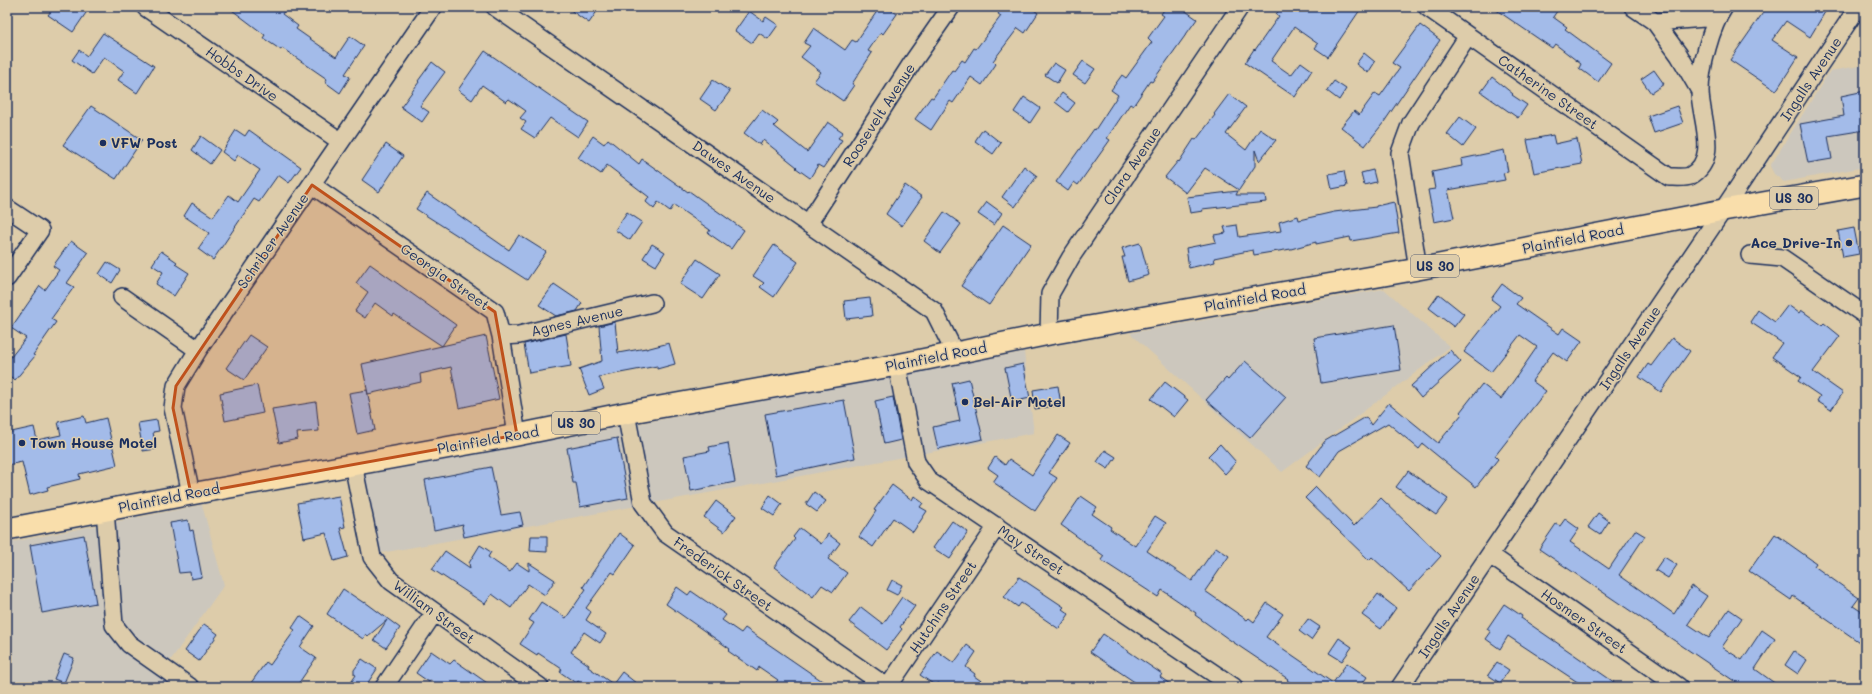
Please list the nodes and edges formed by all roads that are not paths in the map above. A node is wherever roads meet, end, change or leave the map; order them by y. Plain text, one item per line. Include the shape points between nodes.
1 (145, 7) edge
2 (433, 7) edge
3 (495, 7) edge
4 (951, 7) edge
5 (1240, 7) edge
6 (1427, 7) edge
7 (1633, 7) edge
8 (1858, 7) edge
9 (1721, 12) edge
10 (1655, 22) junction
11 (1468, 36) junction
12 (1700, 91) junction
13 (340, 142) junction
14 (312, 185) junction
15 (1865, 185) edge
16 (7, 208) edge
17 (1723, 210) junction
18 (808, 224) junction
19 (1750, 254) dead end
20 (1418, 269) junction
21 (7, 278) edge
22 (122, 297) dead end
23 (652, 303) dead end
24 (1865, 315) edge
25 (1049, 334) junction
26 (502, 336) junction
27 (198, 350) junction
28 (955, 353) junction
29 (897, 365) junction
30 (626, 413) junction
31 (517, 435) junction
32 (353, 464) junction
33 (191, 494) junction
34 (105, 510) junction
35 (997, 526) junction
36 (7, 530) edge
37 (1490, 555) junction
38 (434, 613) junction
39 (190, 687) edge
40 (384, 687) edge
41 (540, 687) edge
42 (887, 687) edge
43 (1234, 687) edge
44 (1400, 687) edge
45 (1679, 687) edge

1 - 13 street, Hobbs Drive
2 - 13 street, Schriber Avenue
3 - 18 street, Dawes Avenue
4 - 18 street, Roosevelt Avenue
5 - 25 street, Clara Avenue via 1070,257 1050,294
6 - 11 street, Catherine Street
7 - 10 street
8 - 17 street, Ingalls Avenue
9 - 10 street
9 - 12 street via 1706,50
10 - 12 street via 1679,55
11 - 12 street, Catherine Street via 1669,176 1689,177 1702,166 1707,149
11 - 20 street via 1411,123 1400,153
13 - 14 street, Schriber Avenue
14 - 26 street, Georgia Street via 495,312
14 - 27 street, Schriber Avenue
15 - 17 main road, Plainfield Road / US 30
16 - 21 street via 40,230
17 - 20 main road, Plainfield Road / US 30
17 - 37 street, Ingalls Avenue
18 - 28 street, Dawes Avenue via 934,310
19 - 24 street via 1782,258
20 - 25 main road, Plainfield Road / US 30
22 - 27 street
23 - 26 street, Agnes Avenue via 540,330
25 - 28 main road, Plainfield Road / US 30
26 - 31 street, Georgia Street
27 - 33 street, Schriber Avenue via 176,386 173,408
28 - 29 main road, Plainfield Road / US 30
29 - 30 main road, Plainfield Road / US 30
29 - 35 street, May Street via 916,462 929,481
30 - 31 main road, Plainfield Road / US 30
30 - 42 street, Frederick Street via 643,503 665,534
31 - 32 main road, Plainfield Road / US 30
32 - 33 main road, Plainfield Road / US 30
32 - 38 street, William Street via 372,557 391,581
33 - 34 main road, Plainfield Road / US 30
34 - 36 main road, Plainfield Road / US 30
34 - 39 street via 114,625 129,644
35 - 42 street, Hutchins Street
35 - 43 street, May Street
37 - 44 street, Ingalls Avenue
37 - 45 street, Hosmer Street
38 - 40 street
38 - 41 street, William Street

